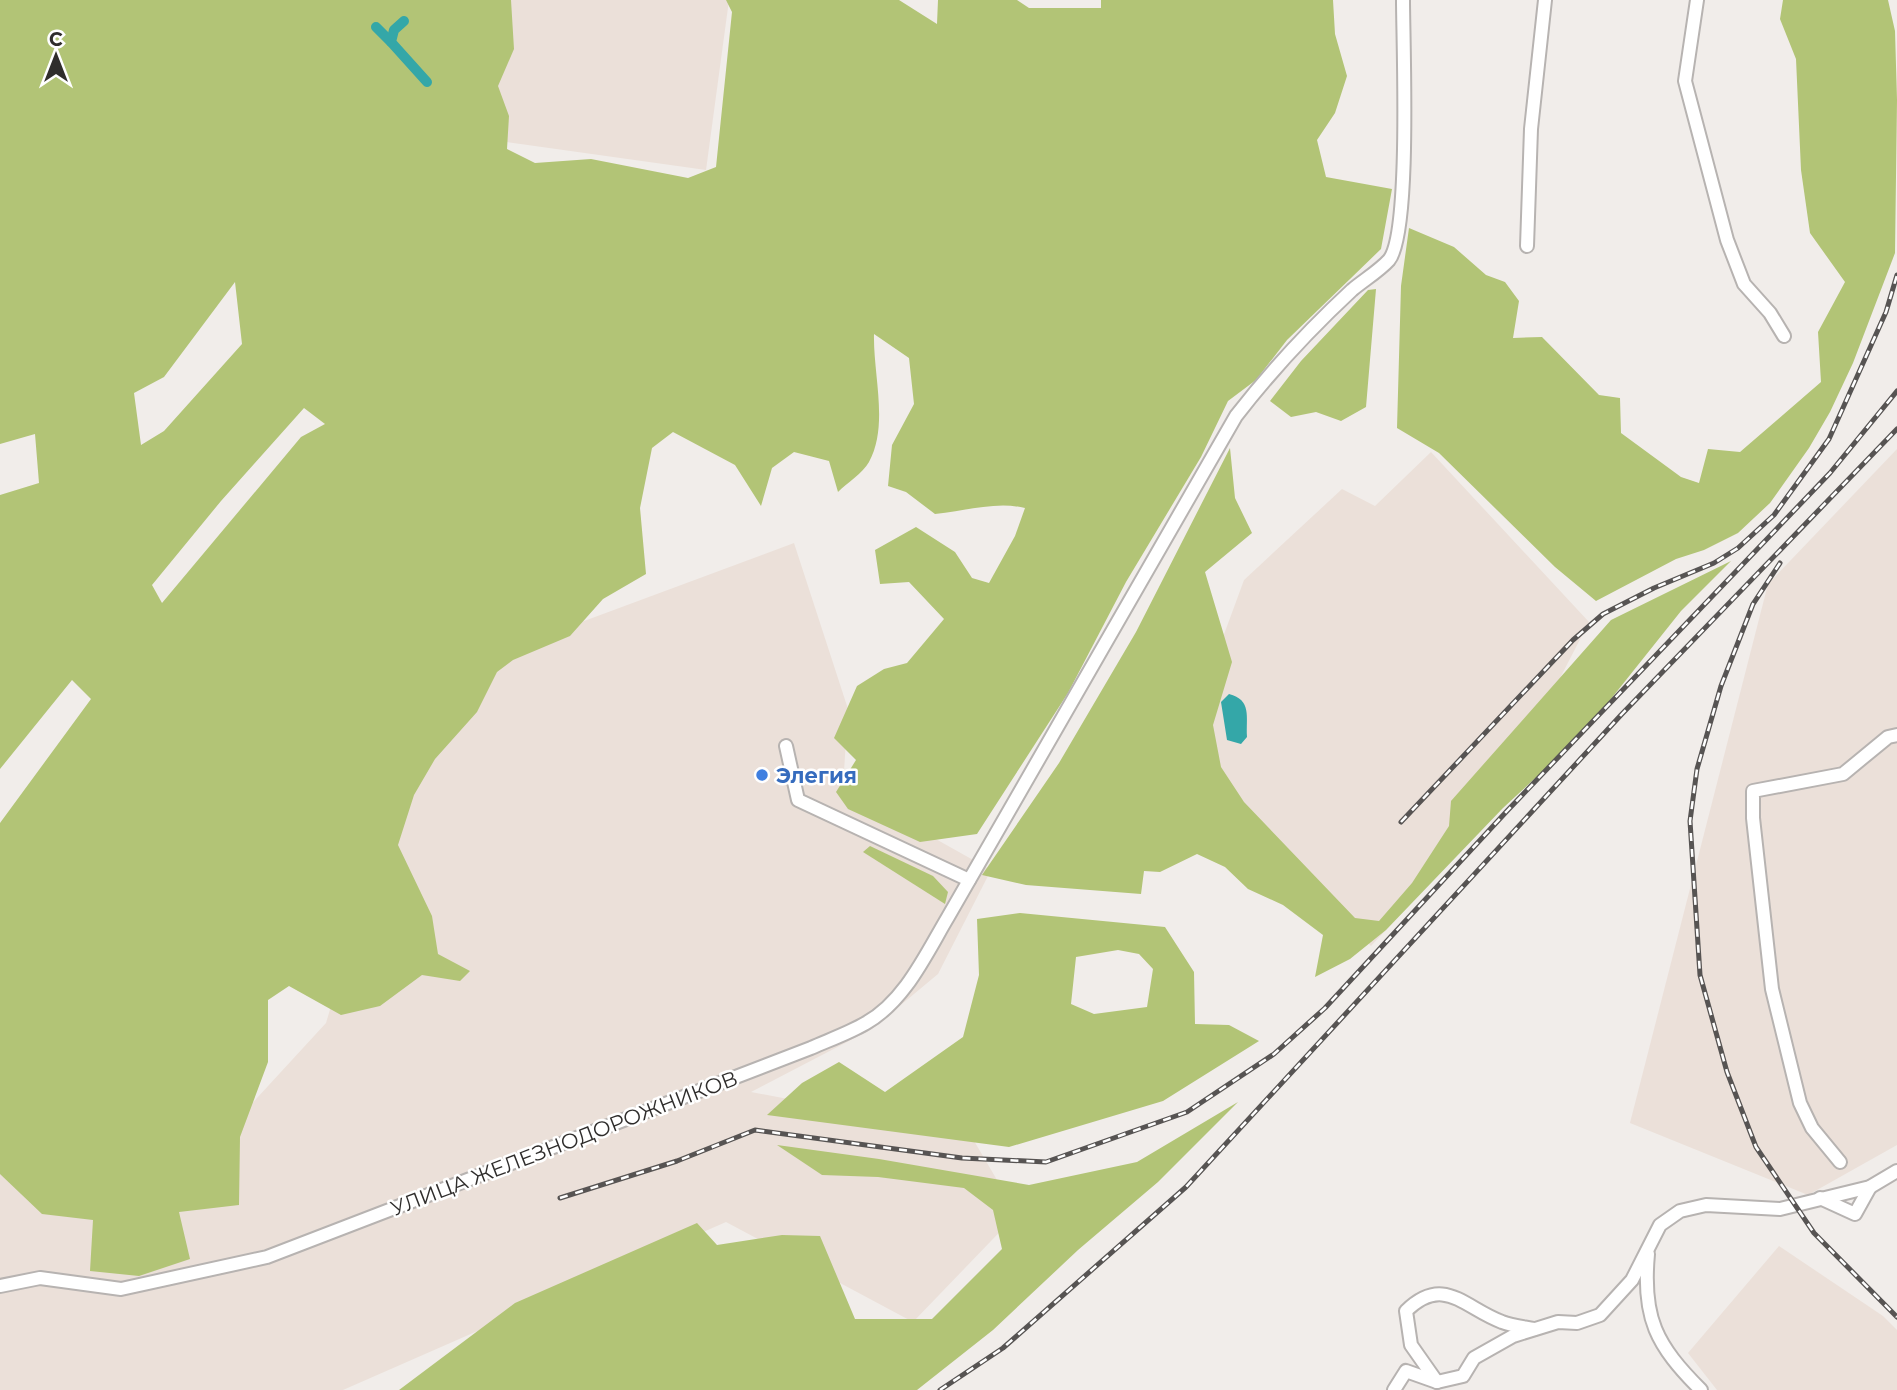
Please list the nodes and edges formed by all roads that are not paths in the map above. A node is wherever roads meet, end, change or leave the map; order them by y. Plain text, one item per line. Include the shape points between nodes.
1 (1403, 0) edge
2 (1545, 0) edge
3 (1697, 0) edge
4 (1527, 246) dead end
5 (1784, 336) dead end
6 (1897, 735) edge
7 (786, 746) dead end
8 (969, 880) junction
9 (1840, 1163) dead end
10 (1897, 1171) edge
11 (1870, 1187) junction
12 (1820, 1198) junction
13 (1649, 1243) junction
14 (0, 1286) edge
15 (1538, 1330) junction
16 (1411, 1345) junction
17 (1406, 1371) junction
18 (1437, 1382) junction
19 (1394, 1390) edge
20 (1701, 1390) edge

1 - 8 street, УЛИЦА ЖЕЛЕЗНОДОРОЖНИКОВ via 1405,132 1399,222 1391,258 1307,335 1236,416
2 - 4 street via 1531,129
3 - 5 street via 1685,81 1731,251 1744,284
6 - 9 street via 1888,737 1843,774 1753,791 1772,989 1800,1103 1812,1128
7 - 8 street via 798,800
8 - 14 street, УЛИЦА ЖЕЛЕЗНОДОРОЖНИКОВ via 916,972 891,1005 866,1023 267,1257 121,1289 40,1278
10 - 11 street
11 - 12 street
11 - 12 street via 1855,1213
12 - 13 street via 1780,1209 1706,1205 1680,1211 1660,1225
13 - 15 street via 1632,1280 1600,1315
13 - 20 street via 1645,1300 1657,1339
15 - 16 street via 1501,1322 1467,1301 1432,1293 1420,1297 1406,1311
15 - 18 street via 1513,1336 1474,1358 1463,1376
16 - 17 street
16 - 18 street
17 - 18 street
17 - 19 street

